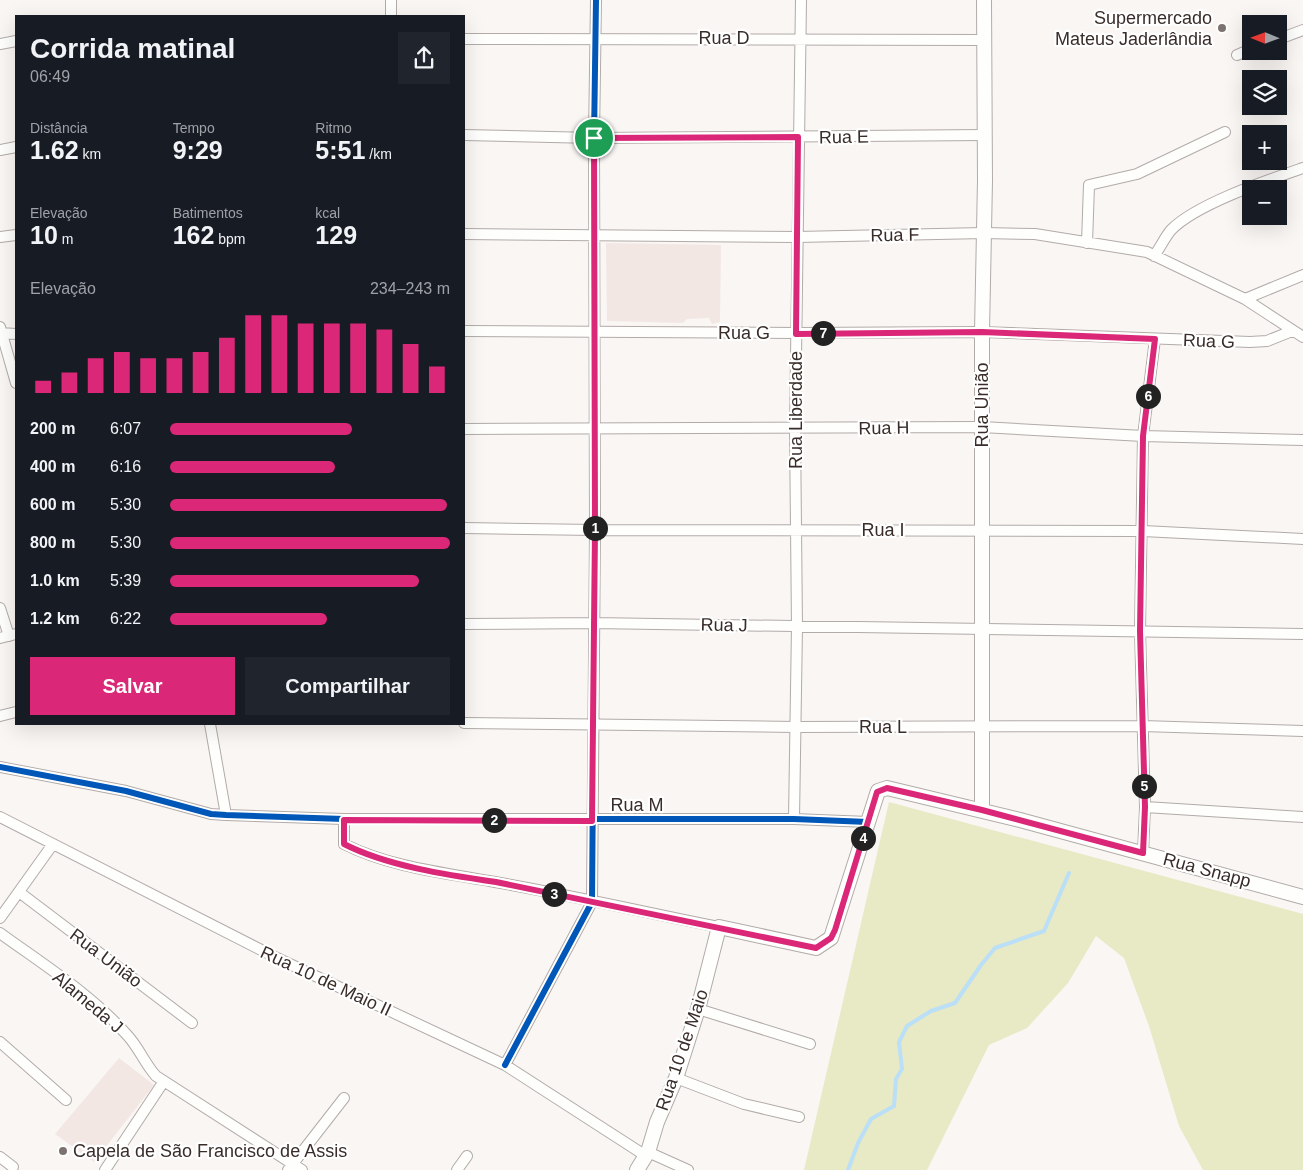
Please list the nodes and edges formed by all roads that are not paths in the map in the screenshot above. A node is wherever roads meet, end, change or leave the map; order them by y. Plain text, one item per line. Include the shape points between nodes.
1 (391, 0) edge
2 (596, 0) edge
3 (801, 0) edge
4 (984, 0) edge
5 (391, 15) edge
6 (1303, 30) edge
7 (1288, 36) edge
8 (595, 38) junction
9 (801, 38) junction
10 (465, 39) edge
11 (984, 40) junction
12 (15, 41) edge
13 (0, 44) edge
14 (1242, 53) edge
15 (1237, 55) dead end
16 (1225, 132) dead end
17 (465, 135) edge
18 (985, 135) junction
19 (798, 137) junction
20 (594, 138) junction
21 (15, 147) edge
22 (0, 150) edge
23 (1303, 168) edge
24 (984, 233) junction
25 (465, 234) edge
26 (15, 235) edge
27 (595, 235) junction
28 (0, 237) edge
29 (797, 237) junction
30 (1087, 242) junction
31 (1154, 256) junction
32 (1303, 275) edge
33 (1245, 298) junction
34 (1, 331) edge
35 (465, 331) edge
36 (1292, 331) junction
37 (982, 332) junction
38 (594, 333) junction
39 (15, 334) edge
40 (796, 334) junction
41 (1303, 337) edge
42 (1155, 339) junction
43 (15, 380) edge
44 (982, 427) junction
45 (595, 428) junction
46 (465, 429) edge
47 (795, 429) junction
48 (1143, 436) junction
49 (1303, 440) edge
50 (465, 528) edge
51 (595, 530) junction
52 (796, 530) junction
53 (982, 530) junction
54 (1142, 531) junction
55 (1303, 539) edge
56 (0, 608) edge
57 (594, 623) junction
58 (465, 624) edge
59 (797, 626) junction
60 (983, 629) junction
61 (1140, 631) junction
62 (1303, 634) edge
63 (8, 636) edge
64 (15, 712) edge
65 (0, 716) edge
66 (465, 723) edge
67 (210, 725) edge
68 (593, 725) junction
69 (1142, 726) junction
70 (796, 727) junction
71 (981, 727) junction
72 (1303, 731) edge
73 (0, 767) edge
74 (1145, 807) junction
75 (982, 810) junction
76 (226, 815) junction
77 (0, 817) edge
78 (1303, 817) edge
79 (344, 820) junction
80 (794, 820) junction
81 (592, 821) junction
82 (868, 822) junction
83 (52, 844) junction
84 (1143, 853) junction
85 (19, 892) junction
86 (1303, 897) edge
87 (592, 902) junction
88 (0, 918) edge
89 (719, 927) junction
90 (0, 933) edge
91 (698, 1009) junction
92 (192, 1023) dead end
93 (0, 1042) edge
94 (810, 1044) dead end
95 (505, 1065) junction
96 (676, 1078) junction
97 (164, 1081) junction
98 (344, 1098) dead end
99 (66, 1100) dead end
100 (799, 1117) dead end
101 (647, 1154) junction
102 (0, 1156) edge
103 (467, 1156) dead end
104 (13, 1167) dead end
105 (290, 1167) edge
106 (105, 1170) edge
107 (302, 1170) edge
108 (457, 1170) edge
109 (637, 1170) edge
110 (688, 1170) edge

1 - 5 street
2 - 8 street
3 - 9 street, Rua Liberdade
4 - 11 main road, Rua União
6 - 7 street
8 - 9 street, Rua D
8 - 10 street, Rua D
8 - 20 street
9 - 11 street, Rua D
9 - 19 street, Rua Liberdade
11 - 18 main road, Rua União
12 - 13 street
14 - 15 street
16 - 30 street via 1137,174 1089,185
17 - 20 street, Rua E
18 - 19 street, Rua E
18 - 24 main road, Rua União
19 - 20 street, Rua E
19 - 29 street, Rua Liberdade
20 - 27 street
21 - 22 street
23 - 31 street via 1202,209 1171,230
24 - 29 street, Rua F
24 - 30 street, Rua F via 1035,234
24 - 37 main road, Rua União
25 - 27 street, Rua F
26 - 28 street
27 - 29 street, Rua F
27 - 38 street
29 - 40 street, Rua Liberdade
30 - 31 street, Rua F
31 - 33 street, Rua F
32 - 33 street
33 - 36 street, Rua F
34 - 39 street
34 - 43 street
35 - 38 street, Rua G
36 - 41 street, Rua F
36 - 42 street, Rua G via 1266,341 1250,342
37 - 40 street, Rua G
37 - 42 street, Rua G
37 - 44 main road, Rua União
38 - 40 street, Rua G
38 - 45 street
40 - 47 street, Rua Liberdade
42 - 48 street
44 - 47 street, Rua H
44 - 48 street, Rua H
44 - 53 main road, Rua União
45 - 46 street, Rua H
45 - 47 street, Rua H
45 - 51 street
47 - 52 street, Rua Liberdade
48 - 49 street, Rua H
48 - 54 street
50 - 51 street, Rua I
51 - 52 street, Rua I
51 - 57 street
52 - 53 street, Rua I
52 - 59 street, Rua Liberdade
53 - 54 street, Rua I
53 - 60 main road, Rua União
54 - 55 street, Rua I
54 - 61 street
56 - 63 street
57 - 58 street, Rua J
57 - 59 street, Rua J
57 - 68 street
59 - 60 street, Rua J
59 - 70 street, Rua Liberdade
60 - 61 street
60 - 71 main road, Rua União
61 - 62 street
61 - 69 street
64 - 65 street
66 - 68 street, Rua L
67 - 76 street
68 - 70 street, Rua L
68 - 81 street
69 - 71 street, Rua L
69 - 72 street, Rua L
69 - 74 street
70 - 71 street, Rua L
70 - 80 street, Rua Liberdade
71 - 75 main road, Rua União
73 - 76 street, Rua M via 126,791 211,814
74 - 78 street
74 - 84 street
75 - 82 main road, Rua Snapp via 887,788 878,790
75 - 84 main road, Rua Snapp
76 - 79 street, Rua M
77 - 83 street, Rua 10 de Maio II
79 - 81 street, Rua M
79 - 87 street via 344,844 358,851 448,875
80 - 81 street, Rua M
80 - 82 street, Rua M
81 - 87 street
82 - 89 main road via 831,938 816,948
83 - 85 street
83 - 95 street, Rua 10 de Maio II via 276,958
84 - 86 main road, Rua Snapp
85 - 88 street
85 - 92 street, Rua União
87 - 89 street
87 - 95 street
89 - 91 main road, Rua 10 de Maio
90 - 97 street, Alameda J via 82,993 129,1037 144,1063
91 - 94 street
91 - 96 main road, Rua 10 de Maio
93 - 99 street
95 - 101 street, Rua 10 de Maio II
96 - 100 street via 744,1104
96 - 101 main road, Rua 10 de Maio
97 - 105 street, Alameda J
97 - 106 street
98 - 105 street
101 - 109 main road, Rua 10 de Maio
101 - 110 street, Rua 10 de Maio II
102 - 104 street
103 - 108 street
105 - 107 street, Alameda J

